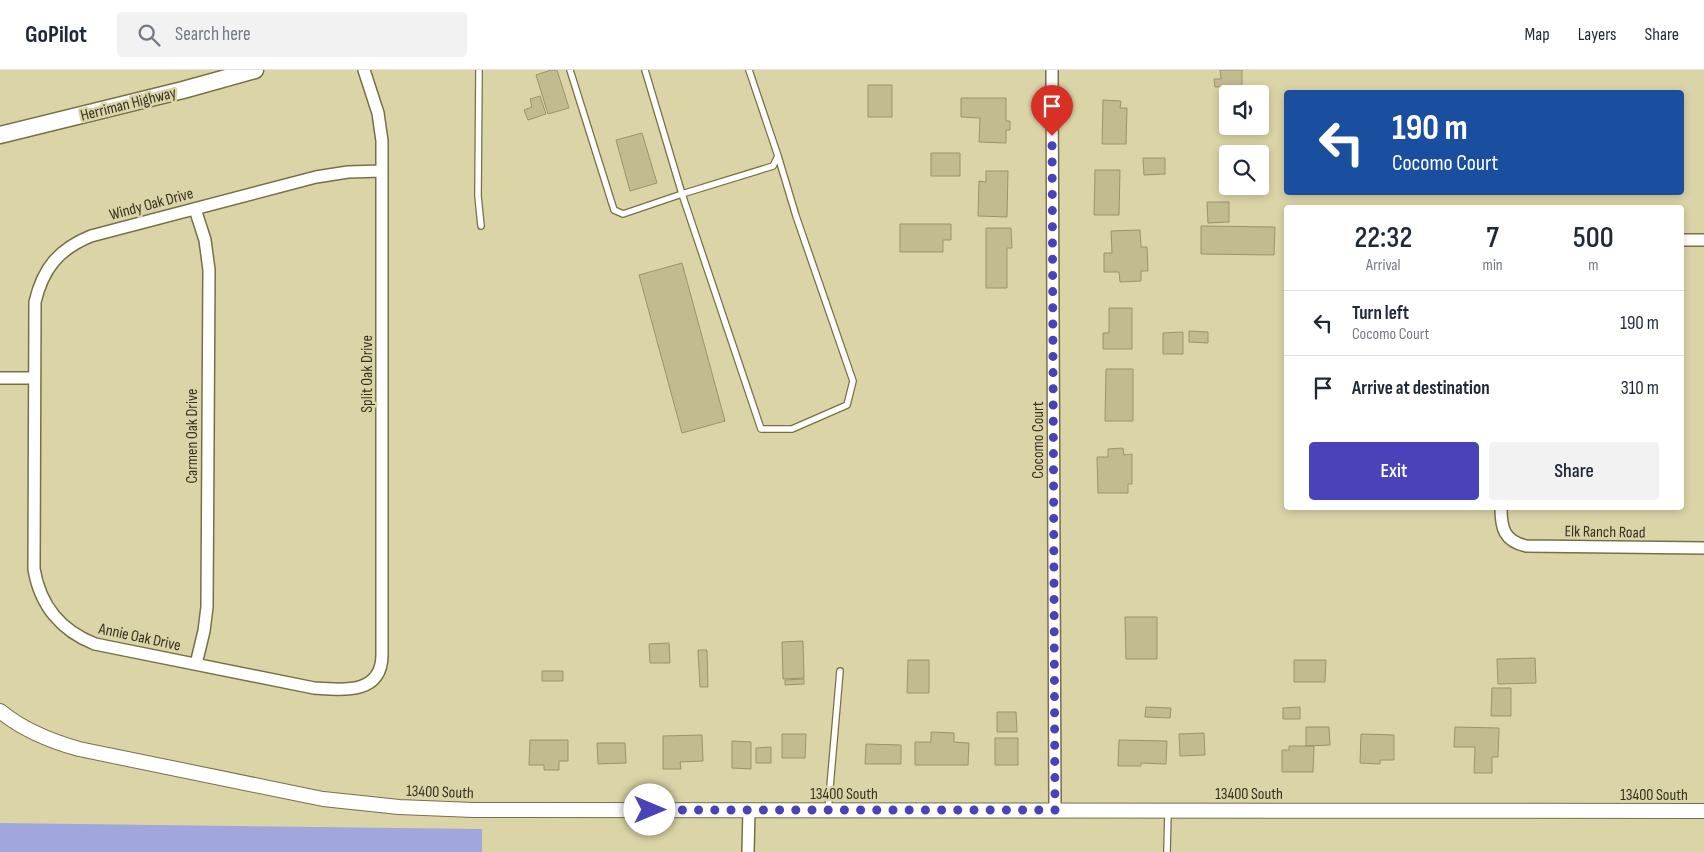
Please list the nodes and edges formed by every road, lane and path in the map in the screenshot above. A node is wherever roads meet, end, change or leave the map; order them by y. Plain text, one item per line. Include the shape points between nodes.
1 (255, 70) edge
2 (364, 70) edge
3 (479, 70) edge
4 (570, 70) edge
5 (645, 70) edge
6 (749, 70) edge
7 (1052, 70) edge
8 (0, 135) edge
9 (778, 156) junction
10 (382, 170) junction
11 (682, 194) junction
12 (195, 209) junction
13 (481, 226) dead end
14 (1684, 240) edge
15 (1704, 240) edge
16 (0, 378) edge
17 (34, 378) junction
18 (1501, 510) edge
19 (1704, 548) edge
20 (196, 664) junction
21 (840, 671) dead end
22 (376, 678) joint
23 (0, 711) edge
24 (748, 810) junction
25 (828, 810) junction
26 (1055, 810) junction
27 (1168, 811) junction
28 (1704, 811) edge
29 (748, 852) edge
30 (1167, 852) edge

1 - 8 main road, Herriman Highway
2 - 10 street, Split Oak Drive via 378,113
3 - 13 lane via 478,196
4 - 11 lane via 614,210 623,214
5 - 11 lane
6 - 9 lane
7 - 26 street, Cocomo Court
9 - 11 lane via 773,166
9 - 11 lane via 853,381 847,405 792,429 761,429
10 - 12 street, Windy Oak Drive via 332,174
10 - 22 street, Split Oak Drive via 382,656
12 - 17 street, Windy Oak Drive via 79,240 58,256 43,277 35,302
12 - 20 street, Carmen Oak Drive via 209,270 207,607
14 - 15 street
16 - 17 street
17 - 20 street, Annie Oak Drive via 34,569 45,604 61,624 95,644
18 - 19 street, Elk Ranch Road via 1502,525 1508,538 1526,546
20 - 22 street, Annie Oak Drive via 329,689 358,688
21 - 25 lane
23 - 24 street, 13400 South via 48,740 79,749 323,799 473,810
24 - 25 street, 13400 South
24 - 29 street
25 - 26 street, 13400 South
26 - 27 street, 13400 South
27 - 28 street, 13400 South
27 - 30 lane

